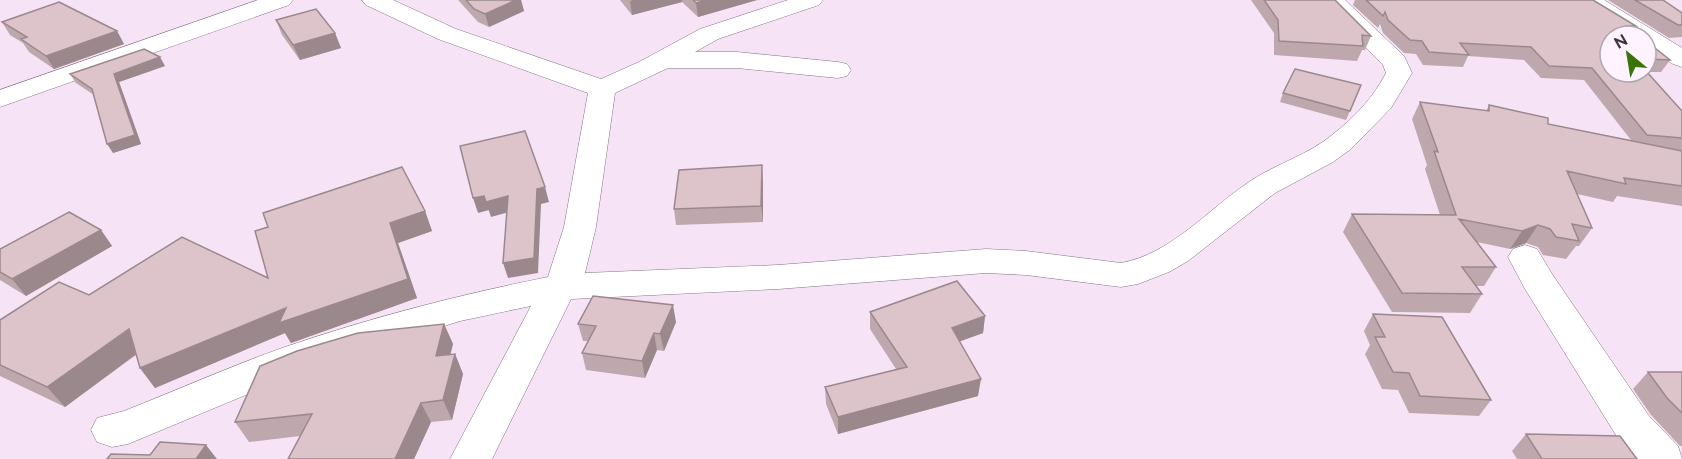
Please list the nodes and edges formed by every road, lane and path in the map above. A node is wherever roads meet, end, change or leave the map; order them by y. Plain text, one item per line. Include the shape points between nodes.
1 (281, 0) edge
2 (374, 0) edge
3 (810, 0) edge
4 (1331, 0) edge
5 (1594, 4) edge
6 (1626, 24) edge
7 (1658, 44) edge
8 (1682, 59) edge
9 (661, 60) junction
10 (838, 70) dead end
11 (602, 89) junction
12 (0, 99) edge
13 (1525, 257) dead end
14 (560, 287) junction
15 (112, 430) dead end
16 (471, 459) edge
17 (1663, 459) edge

1 - 12 street
2 - 11 street via 447,34
3 - 9 street via 726,27
4 - 14 street via 1395,62 1399,73 1392,90 1338,146 1264,186 1184,247 1136,273 1121,275 986,261 778,277
5 - 6 street
7 - 8 street
9 - 10 street via 737,60
9 - 11 street
11 - 14 street via 580,227
13 - 17 street via 1634,428
14 - 15 street via 460,308 366,335
14 - 16 street

